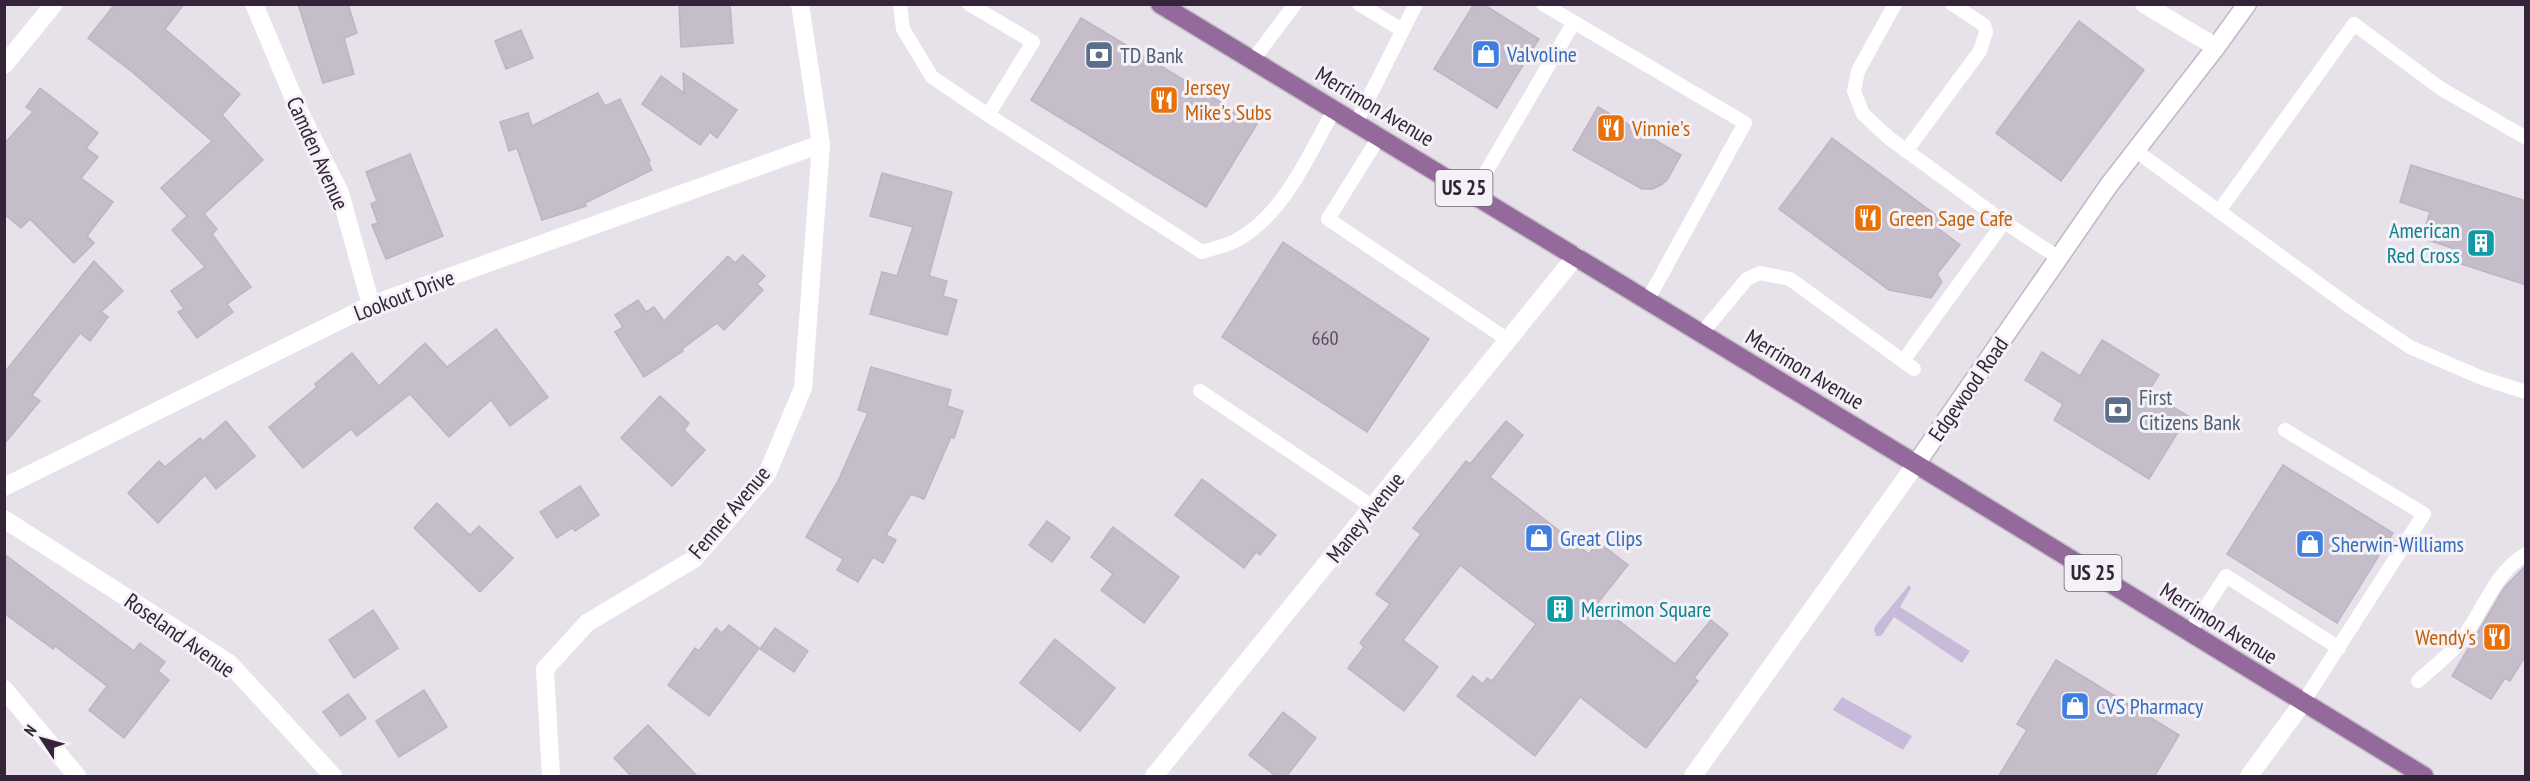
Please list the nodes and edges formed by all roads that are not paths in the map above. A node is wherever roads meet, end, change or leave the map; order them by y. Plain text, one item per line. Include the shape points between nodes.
1 (54, 4) edge
2 (254, 4) edge
3 (800, 4) edge
4 (900, 4) edge
5 (969, 4) edge
6 (1160, 4) edge
7 (1295, 4) edge
8 (1359, 4) edge
9 (1543, 4) edge
10 (1895, 4) edge
11 (1952, 4) edge
12 (2144, 4) edge
13 (2247, 4) edge
14 (1413, 6) edge
15 (1574, 22) junction
16 (1402, 30) junction
17 (2216, 47) junction
18 (1253, 60) junction
19 (4, 65) edge
20 (1334, 110) junction
21 (988, 115) junction
22 (1356, 123) junction
23 (1379, 137) junction
24 (2526, 138) edge
25 (821, 144) junction
26 (1906, 151) junction
27 (2136, 151) junction
28 (1473, 194) junction
29 (2219, 211) junction
30 (2004, 222) junction
31 (1576, 256) junction
32 (2059, 258) junction
33 (1647, 301) junction
34 (371, 305) junction
35 (1701, 334) junction
36 (1508, 340) junction
37 (1200, 391) dead end
38 (2526, 392) edge
39 (2285, 430) dead end
40 (1916, 464) junction
41 (4, 487) edge
42 (1373, 507) junction
43 (4, 519) edge
44 (2526, 554) edge
45 (2189, 633) junction
46 (2338, 648) junction
47 (2418, 681) dead end
48 (4, 689) edge
49 (2304, 701) junction
50 (77, 777) edge
51 (333, 777) edge
52 (551, 777) edge
53 (1154, 777) edge
54 (1693, 777) edge
55 (2249, 777) edge
56 (2424, 777) edge

1 - 19 street
2 - 34 street, Camden Avenue via 300,113 340,193
3 - 25 street, Fenner Avenue
4 - 21 lane via 903,29 932,77
5 - 21 lane via 1033,42
6 - 18 main road, Merrimon Avenue / US 25
7 - 18 lane
8 - 16 lane
9 - 15 lane
10 - 26 lane via 1858,71 1854,91 1863,114
11 - 26 lane via 1984,25 1986,32 1980,51
12 - 17 street
13 - 17 street, Edgewood Road
14 - 16 lane
15 - 28 lane
15 - 33 lane via 1745,123
16 - 22 lane
17 - 27 street, Edgewood Road
18 - 20 main road, Merrimon Avenue / US 25
20 - 21 lane via 1287,191 1263,222 1236,241 1202,252
20 - 22 main road, Merrimon Avenue / US 25
22 - 23 main road, Merrimon Avenue / US 25
23 - 28 main road, Merrimon Avenue / US 25
23 - 36 lane via 1328,219
24 - 29 lane via 2440,88 2354,24
25 - 34 street, Lookout Drive
25 - 52 street, Fenner Avenue via 803,388 767,474 694,559 587,623 545,669
26 - 30 lane
27 - 29 lane
27 - 32 street, Edgewood Road
28 - 31 main road, Merrimon Avenue / US 25
29 - 38 lane via 2410,347
30 - 32 lane
30 - 35 lane via 1908,365 1790,279 1760,273 1747,279
31 - 33 main road, Merrimon Avenue / US 25
31 - 36 street, Maney Avenue
32 - 40 street, Edgewood Road
33 - 35 main road, Merrimon Avenue / US 25
34 - 41 street, Lookout Drive
35 - 40 main road, Merrimon Avenue / US 25
36 - 42 street, Maney Avenue
37 - 42 lane
39 - 46 lane via 2424,514
40 - 45 main road, Merrimon Avenue / US 25
40 - 54 street, Edgewood Road
42 - 53 street, Maney Avenue
43 - 51 street, Roseland Avenue via 229,663
44 - 47 lane via 2513,561 2459,642
45 - 46 lane via 2226,576
45 - 49 main road, Merrimon Avenue / US 25
46 - 49 lane
48 - 50 street
49 - 55 street
49 - 56 main road, Merrimon Avenue / US 25

